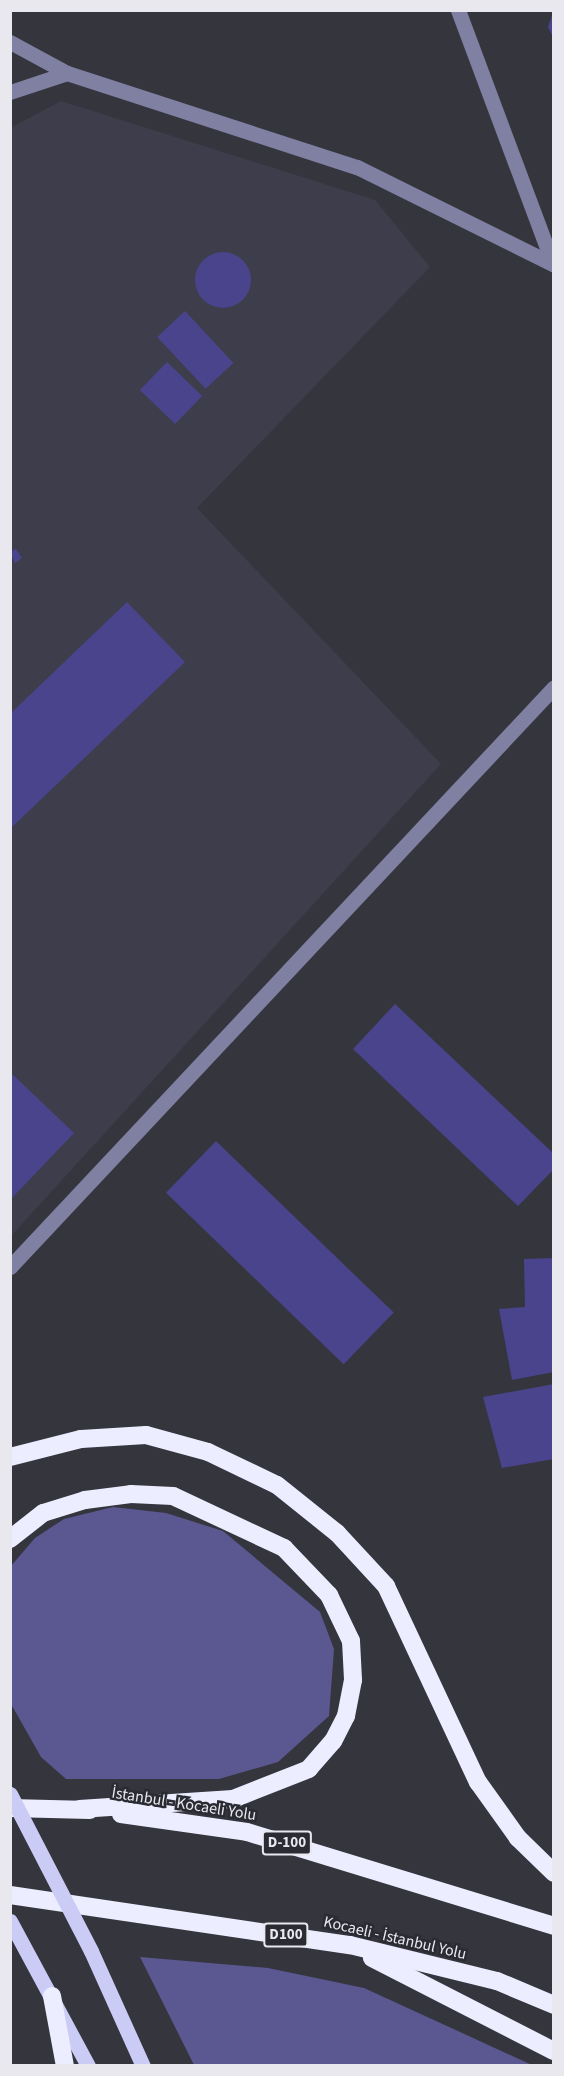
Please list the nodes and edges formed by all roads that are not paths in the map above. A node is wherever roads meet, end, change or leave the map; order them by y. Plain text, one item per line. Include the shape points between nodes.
1 (458, 10) edge
2 (10, 42) edge
3 (67, 73) junction
4 (10, 92) edge
5 (553, 265) edge
6 (554, 687) edge
7 (10, 1267) edge
8 (10, 1458) edge
9 (10, 1539) edge
10 (10, 1794) edge
11 (10, 1808) edge
12 (79, 1809) junction
13 (554, 1873) edge
14 (10, 1895) edge
15 (10, 1921) edge
16 (554, 1926) edge
17 (350, 1945) junction
18 (52, 1996) junction
19 (554, 2005) edge
20 (554, 2051) edge
21 (66, 2066) edge
22 (88, 2066) edge
23 (143, 2066) edge

1 - 5 street
2 - 3 street
3 - 4 street
3 - 5 street via 357,167
6 - 7 street
8 - 13 highway via 81,1439 146,1435 208,1452 276,1485 337,1533 386,1586 478,1782 518,1838
9 - 12 highway via 43,1513 85,1500 131,1494 173,1496 284,1548 329,1594 351,1641 353,1680 346,1716 333,1741 309,1768 233,1799
10 - 23 main road, bridge via 91,1951
11 - 12 highway, İstanbul - Kocaeli Yolu / D-100
12 - 16 highway, İstanbul - Kocaeli Yolu / D-100 via 247,1832
14 - 17 highway, Kocaeli - İstanbul Yolu / D100
15 - 18 main road
17 - 19 highway, Kocaeli - İstanbul Yolu / D100 via 497,1981
17 - 20 highway
18 - 21 highway
18 - 22 main road

